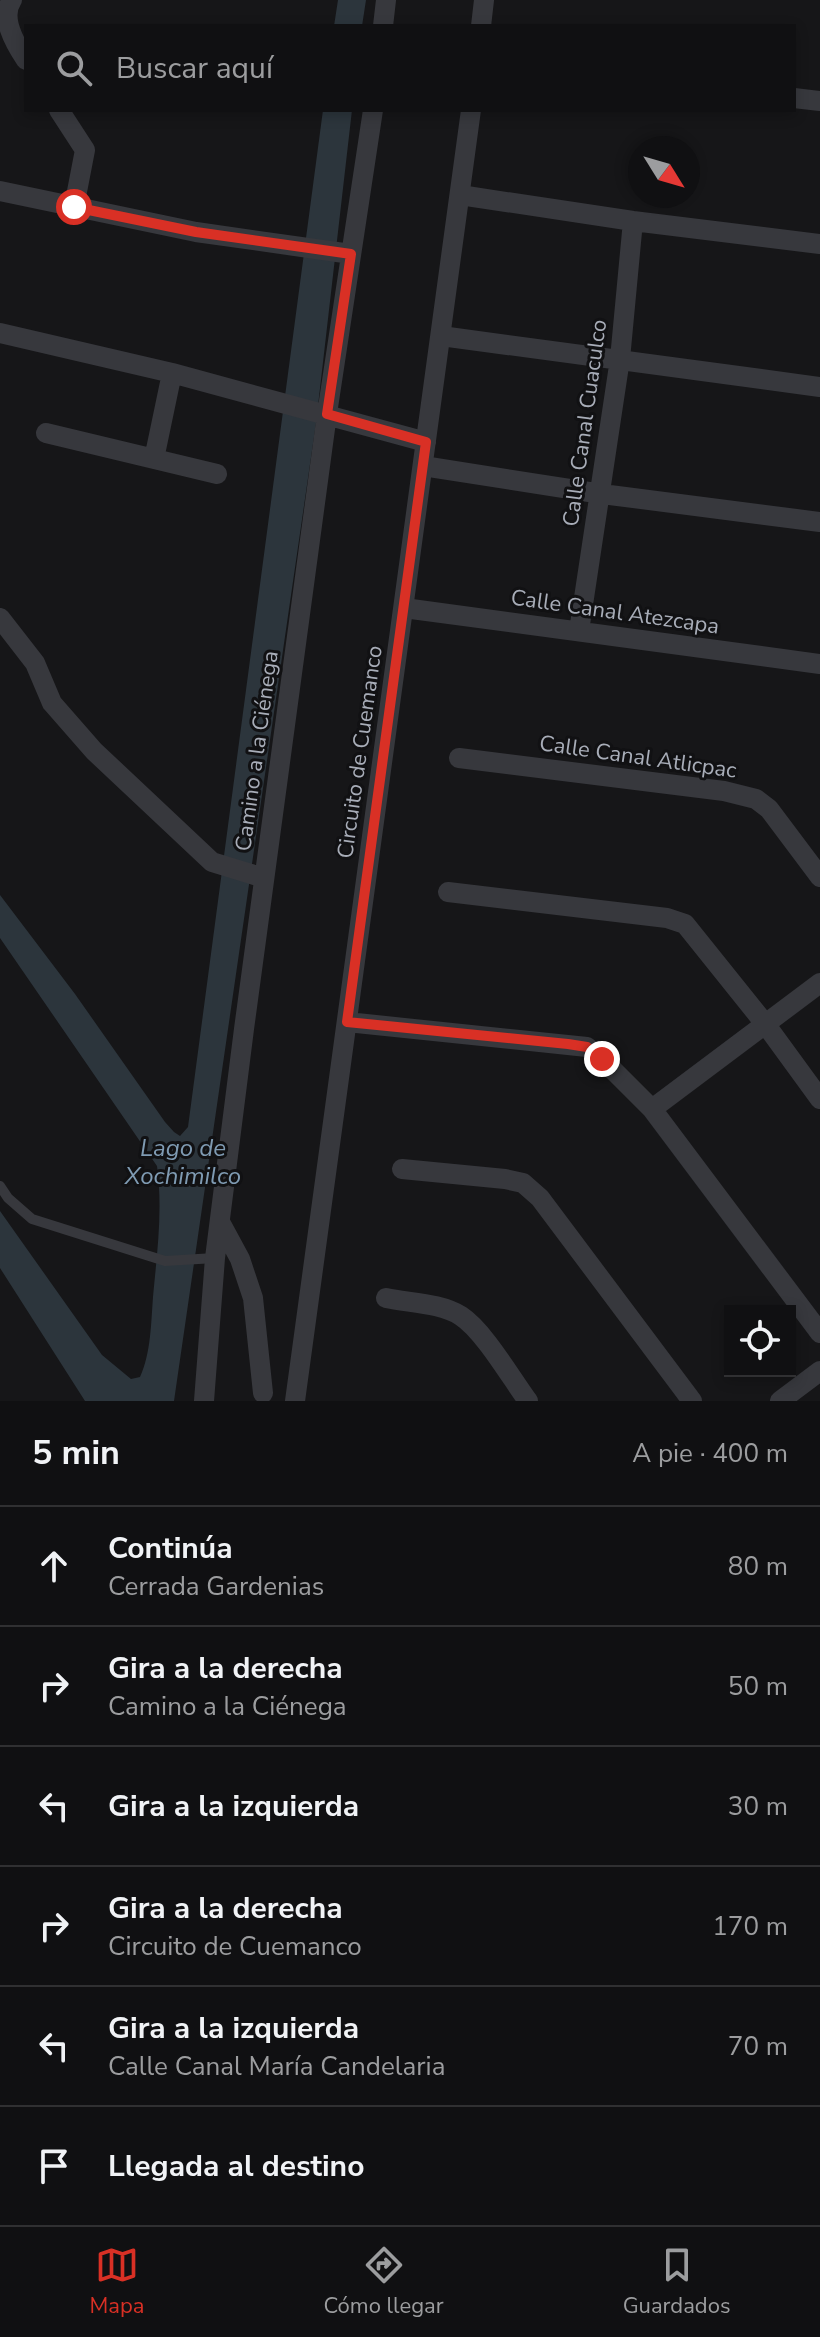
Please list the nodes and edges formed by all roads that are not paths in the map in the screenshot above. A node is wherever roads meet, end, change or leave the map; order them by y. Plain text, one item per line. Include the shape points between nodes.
1 (12, 0) edge
2 (386, 0) edge
3 (484, 0) edge
4 (383, 24) edge
5 (481, 24) edge
6 (24, 57) edge
7 (796, 98) edge
8 (820, 101) edge
9 (60, 112) edge
10 (373, 112) edge
11 (471, 112) edge
12 (0, 191) edge
13 (460, 195) junction
14 (74, 207) junction
15 (633, 221) junction
16 (819, 241) edge
17 (350, 254) junction
18 (0, 333) edge
19 (441, 336) junction
20 (620, 359) junction
21 (172, 373) junction
22 (820, 387) edge
23 (323, 413) junction
24 (46, 433) dead end
25 (426, 442) junction
26 (154, 459) junction
27 (423, 466) junction
28 (217, 474) dead end
29 (602, 494) junction
30 (820, 522) edge
31 (404, 608) junction
32 (0, 618) edge
33 (579, 631) junction
34 (820, 664) edge
35 (459, 758) dead end
36 (819, 875) edge
37 (262, 878) junction
38 (448, 892) dead end
39 (820, 983) edge
40 (347, 1022) junction
41 (766, 1025) junction
42 (820, 1099) edge
43 (652, 1109) junction
44 (402, 1169) dead end
45 (0, 1186) edge
46 (220, 1222) junction
47 (209, 1260) junction
48 (386, 1298) dead end
49 (820, 1333) edge
50 (820, 1371) edge
51 (258, 1397) edge
52 (296, 1398) edge
53 (204, 1401) edge
54 (528, 1401) edge
55 (692, 1401) edge
56 (780, 1401) edge

1 - 6 street via 0,14
2 - 4 street
3 - 5 street
7 - 8 street
9 - 14 street via 85,150
10 - 17 street, Camino a la Ciénega
11 - 13 street, Circuito de Cuemanco
12 - 14 street
13 - 15 street
13 - 19 street, Circuito de Cuemanco
14 - 17 street via 196,232
15 - 16 street
15 - 20 street, Calle Canal Cuaculco
17 - 23 street, Camino a la Ciénega
18 - 21 street
19 - 20 street
19 - 25 street, Circuito de Cuemanco
20 - 22 street
20 - 29 street, Calle Canal Cuaculco
21 - 23 street
21 - 26 street
23 - 25 street
23 - 37 street, Camino a la Ciénega
24 - 26 street
25 - 27 street, Circuito de Cuemanco
26 - 28 street
27 - 29 street
27 - 31 street, Circuito de Cuemanco
29 - 30 street
29 - 33 street, Calle Canal Cuaculco
31 - 33 street, Calle Canal Atezcapa
31 - 40 street, Circuito de Cuemanco
32 - 37 street via 35,663 52,703 69,724 212,862
33 - 34 street, Calle Canal Atezcapa
35 - 36 street, Calle Canal Atlicpac via 756,799
37 - 46 street, Camino a la Ciénega
38 - 41 street via 685,924
39 - 41 street
40 - 43 street via 587,1047
40 - 52 street, Circuito de Cuemanco
41 - 42 street
41 - 43 street
43 - 49 street
44 - 55 street via 523,1183 540,1198
45 - 47 lane via 32,1219 165,1261
46 - 47 street, Camino a la Ciénega
46 - 51 street via 253,1298
47 - 53 street, Camino a la Ciénega
48 - 54 street via 460,1315
50 - 56 street
51 - 52 street

